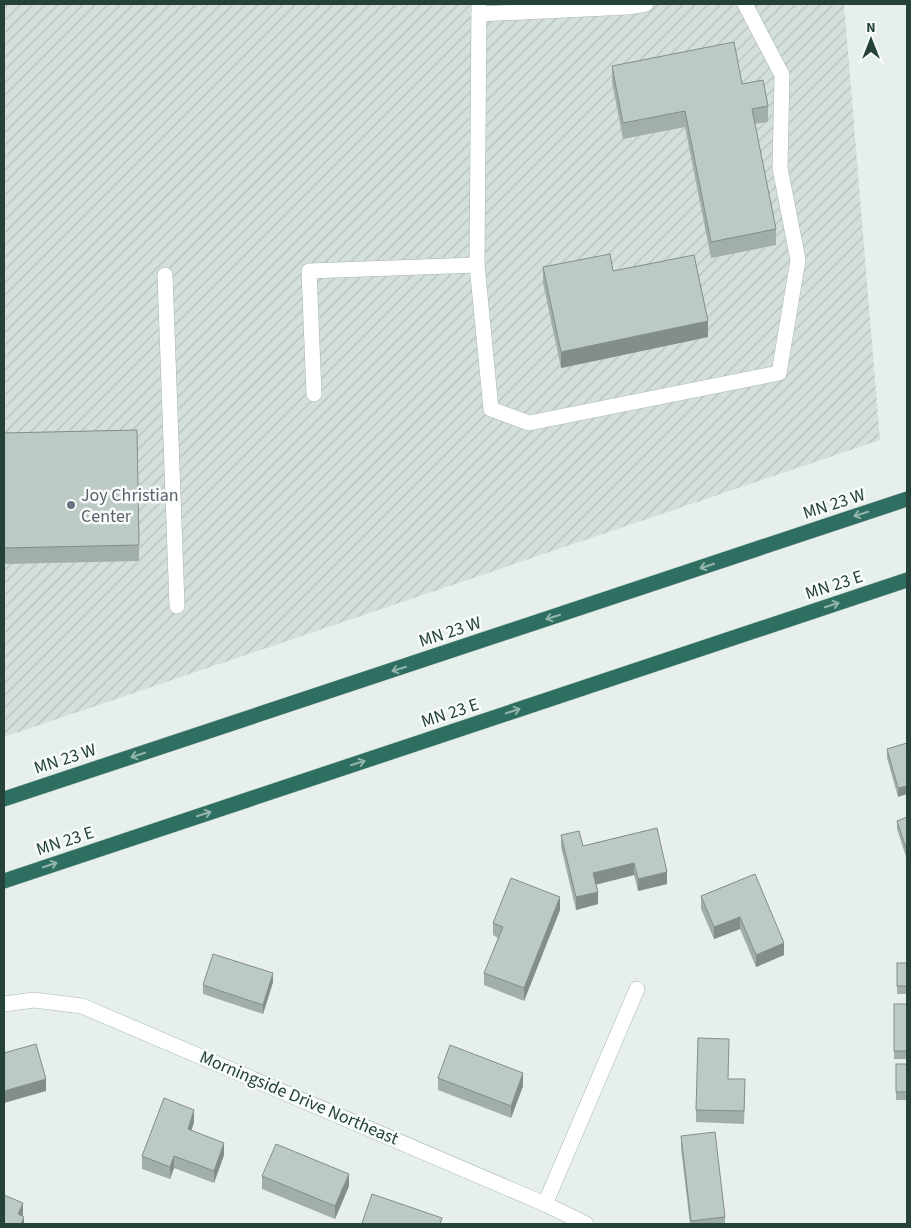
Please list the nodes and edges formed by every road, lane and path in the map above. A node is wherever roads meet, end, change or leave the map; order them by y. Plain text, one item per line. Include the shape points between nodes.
1 (646, 4) edge
2 (745, 4) edge
3 (479, 9) edge
4 (477, 265) junction
5 (165, 275) dead end
6 (314, 394) dead end
7 (907, 499) edge
8 (907, 580) edge
9 (177, 606) dead end
10 (4, 799) edge
11 (4, 881) edge
12 (637, 989) dead end
13 (4, 1004) edge
14 (546, 1204) junction
15 (586, 1224) edge

1 - 3 street
2 - 4 street via 782,75 780,168 798,260 779,373 529,423 491,410
3 - 4 street
4 - 6 street via 309,271
5 - 9 street
7 -> 10 highway, MN 23 W
11 -> 8 highway, MN 23 E
12 - 14 street
13 - 14 street, Morningside Drive Northeast via 34,1000 82,1006
14 - 15 street, Morningside Drive Northeast

